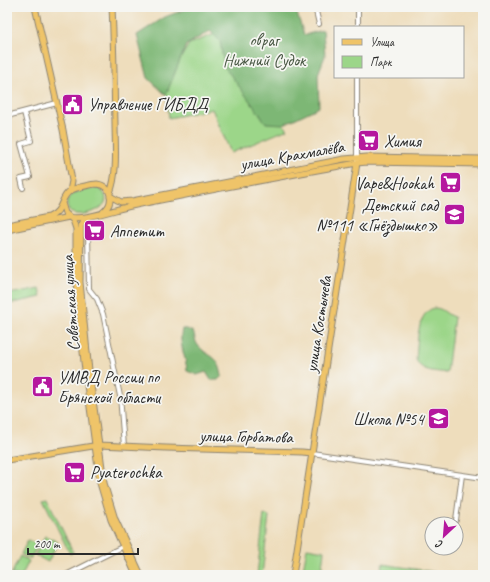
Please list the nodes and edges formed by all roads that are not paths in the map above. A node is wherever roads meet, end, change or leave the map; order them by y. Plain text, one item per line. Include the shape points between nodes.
1 (35, 7) edge
2 (112, 7) edge
3 (315, 7) edge
4 (358, 7) edge
5 (320, 24) dead end
6 (358, 26) edge
7 (357, 78) edge
8 (57, 103) junction
9 (24, 112) junction
10 (7, 116) edge
11 (483, 159) edge
12 (357, 160) junction
13 (483, 164) edge
14 (23, 188) dead end
15 (70, 191) junction
16 (110, 195) junction
17 (62, 203) junction
18 (102, 212) junction
19 (90, 216) junction
20 (69, 217) junction
21 (7, 225) edge
22 (88, 229) dead end
23 (7, 230) edge
24 (97, 446) junction
25 (124, 446) junction
26 (312, 454) junction
27 (7, 460) edge
28 (462, 475) junction
29 (483, 478) edge
30 (457, 516) edge
31 (124, 546) junction
32 (66, 575) edge
33 (136, 575) edge
34 (141, 575) edge
35 (293, 575) edge

1 - 8 main road
2 - 16 main road via 115,151
3 - 5 street
4 - 6 street
7 - 12 street, улица Костычева
8 - 9 street
8 - 15 main road via 72,181
9 - 10 street
9 - 14 street via 31,141 21,144 30,177 21,179
11 - 12 main road, улица Крахмалёва
12 - 13 main road, улица Крахмалёва
12 - 16 main road, улица Крахмалёва via 311,165 132,201 121,202
12 - 18 main road, улица Крахмалёва
12 - 26 main road, улица Костычева
15 - 16 main road via 95,184 103,186
15 - 17 main road
16 - 18 main road via 109,205
17 - 20 main road
17 - 21 main road via 55,215
18 - 19 main road
19 - 20 main road via 79,219
19 - 24 main road, Советская улица via 81,226 80,282
20 - 23 main road
20 - 24 main road, Советская улица via 75,223 76,229 76,289
22 - 25 street via 89,289 97,299 103,314 120,396
24 - 25 main road, улица Горбатова
24 - 27 main road, улица Горбатова
24 - 31 main road, Советская улица via 108,498
25 - 26 main road, улица Горбатова
26 - 28 street, улица Горбатова
26 - 35 main road, улица Костычева
28 - 29 street, улица Горбатова
28 - 30 street
31 - 32 street
31 - 33 main road, Советская улица
31 - 34 main road, Советская улица

